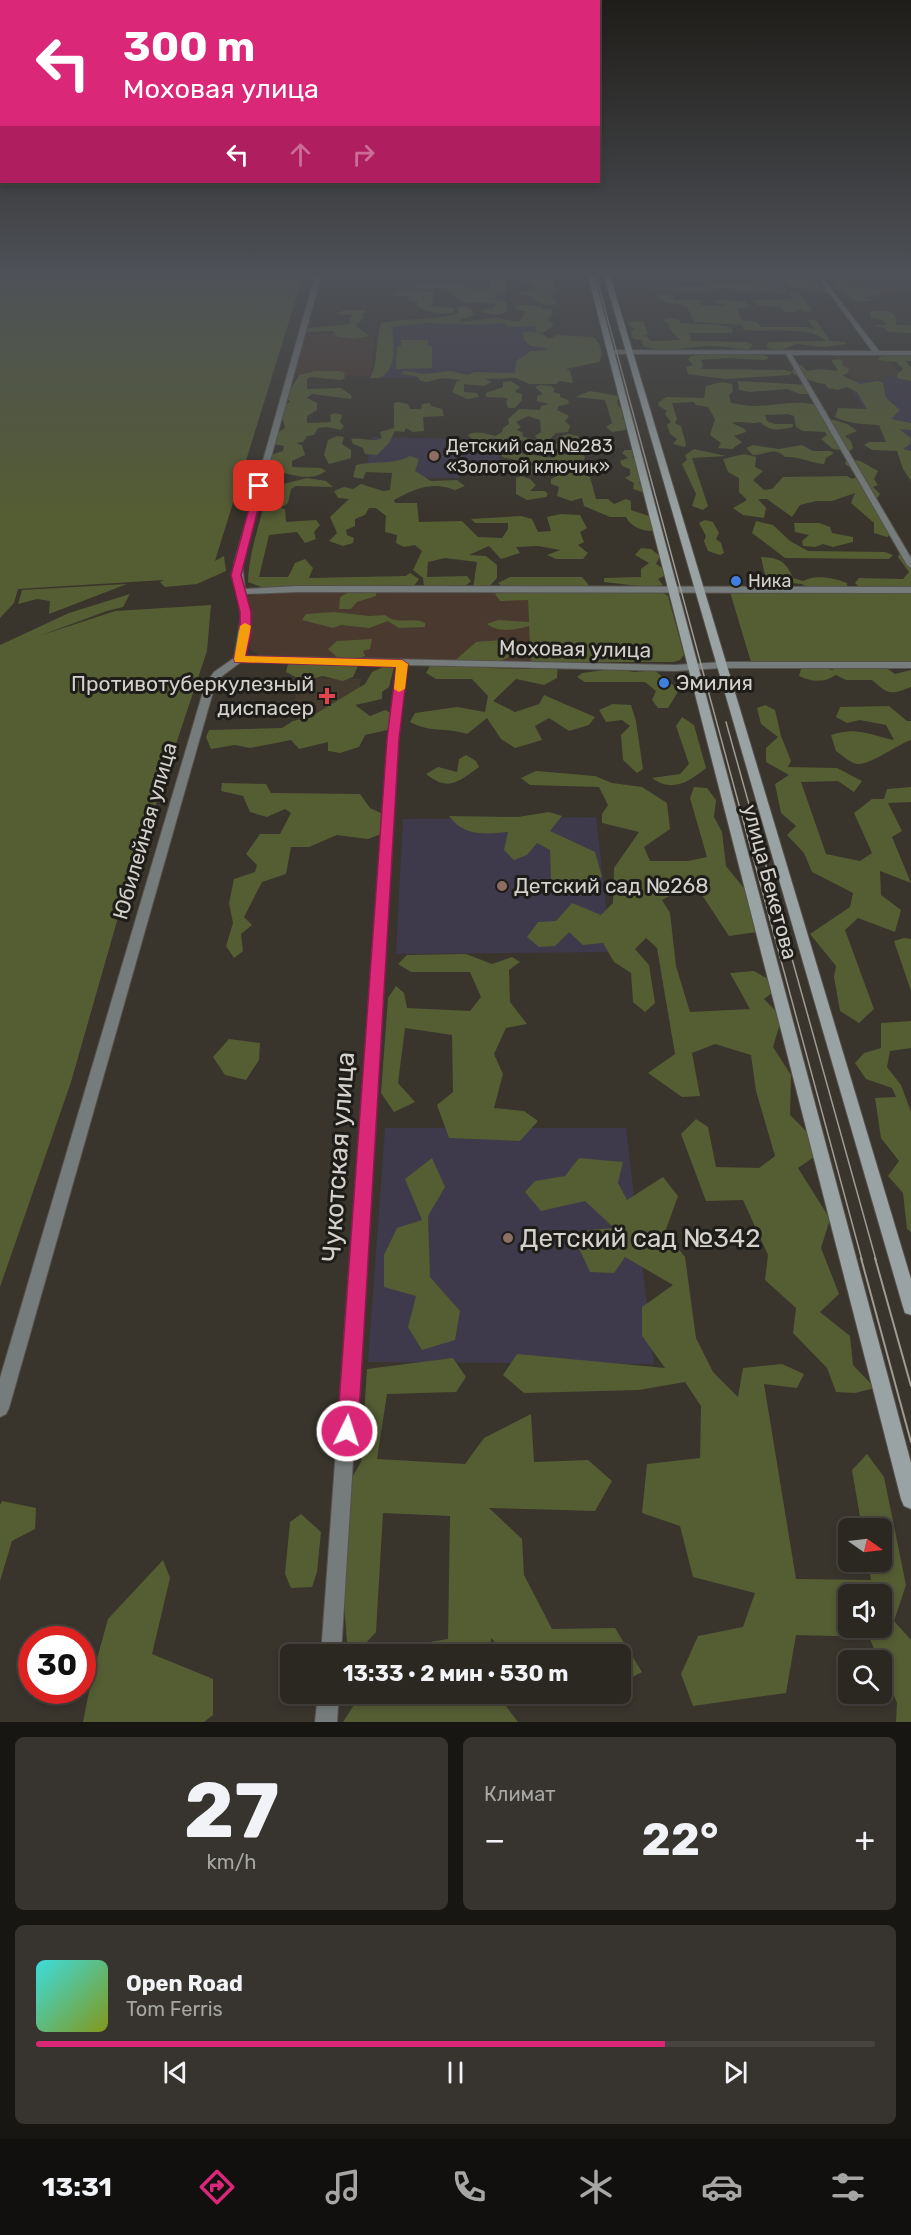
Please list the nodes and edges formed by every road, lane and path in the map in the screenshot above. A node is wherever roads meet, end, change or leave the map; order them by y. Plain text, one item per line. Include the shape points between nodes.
1 (296, 356) edge
2 (613, 356) edge
3 (631, 356) edge
4 (790, 356) edge
5 (911, 565) edge
6 (674, 590) junction
7 (699, 590) junction
8 (911, 590) edge
9 (242, 592) junction
10 (239, 659) junction
11 (402, 664) junction
12 (722, 665) junction
13 (911, 665) edge
14 (694, 667) junction
15 (906, 1270) edge
16 (911, 1307) edge
17 (0, 1408) edge
18 (911, 1498) edge
19 (332, 1644) edge
20 (328, 1704) edge
21 (327, 1722) edge

1 - 9 street via 238,563 236,575
2 - 6 main road, улица Бекетова
3 - 7 main road, улица Бекетова
4 - 5 street
6 - 7 street
6 - 9 street
6 - 14 main road, улица Бекетова
7 - 8 street
7 - 12 main road, улица Бекетова
9 - 10 street via 245,634
10 - 11 street, Моховая улица
10 - 17 street, Юбилейная улица via 210,685
11 - 14 street, Моховая улица
11 - 19 street, Чукотская улица via 393,739
12 - 13 street, Моховая улица
12 - 14 street, Моховая улица
12 - 15 main road, улица Бекетова
14 - 18 main road, улица Бекетова
15 - 16 main road, улица Бекетова
20 - 21 street

